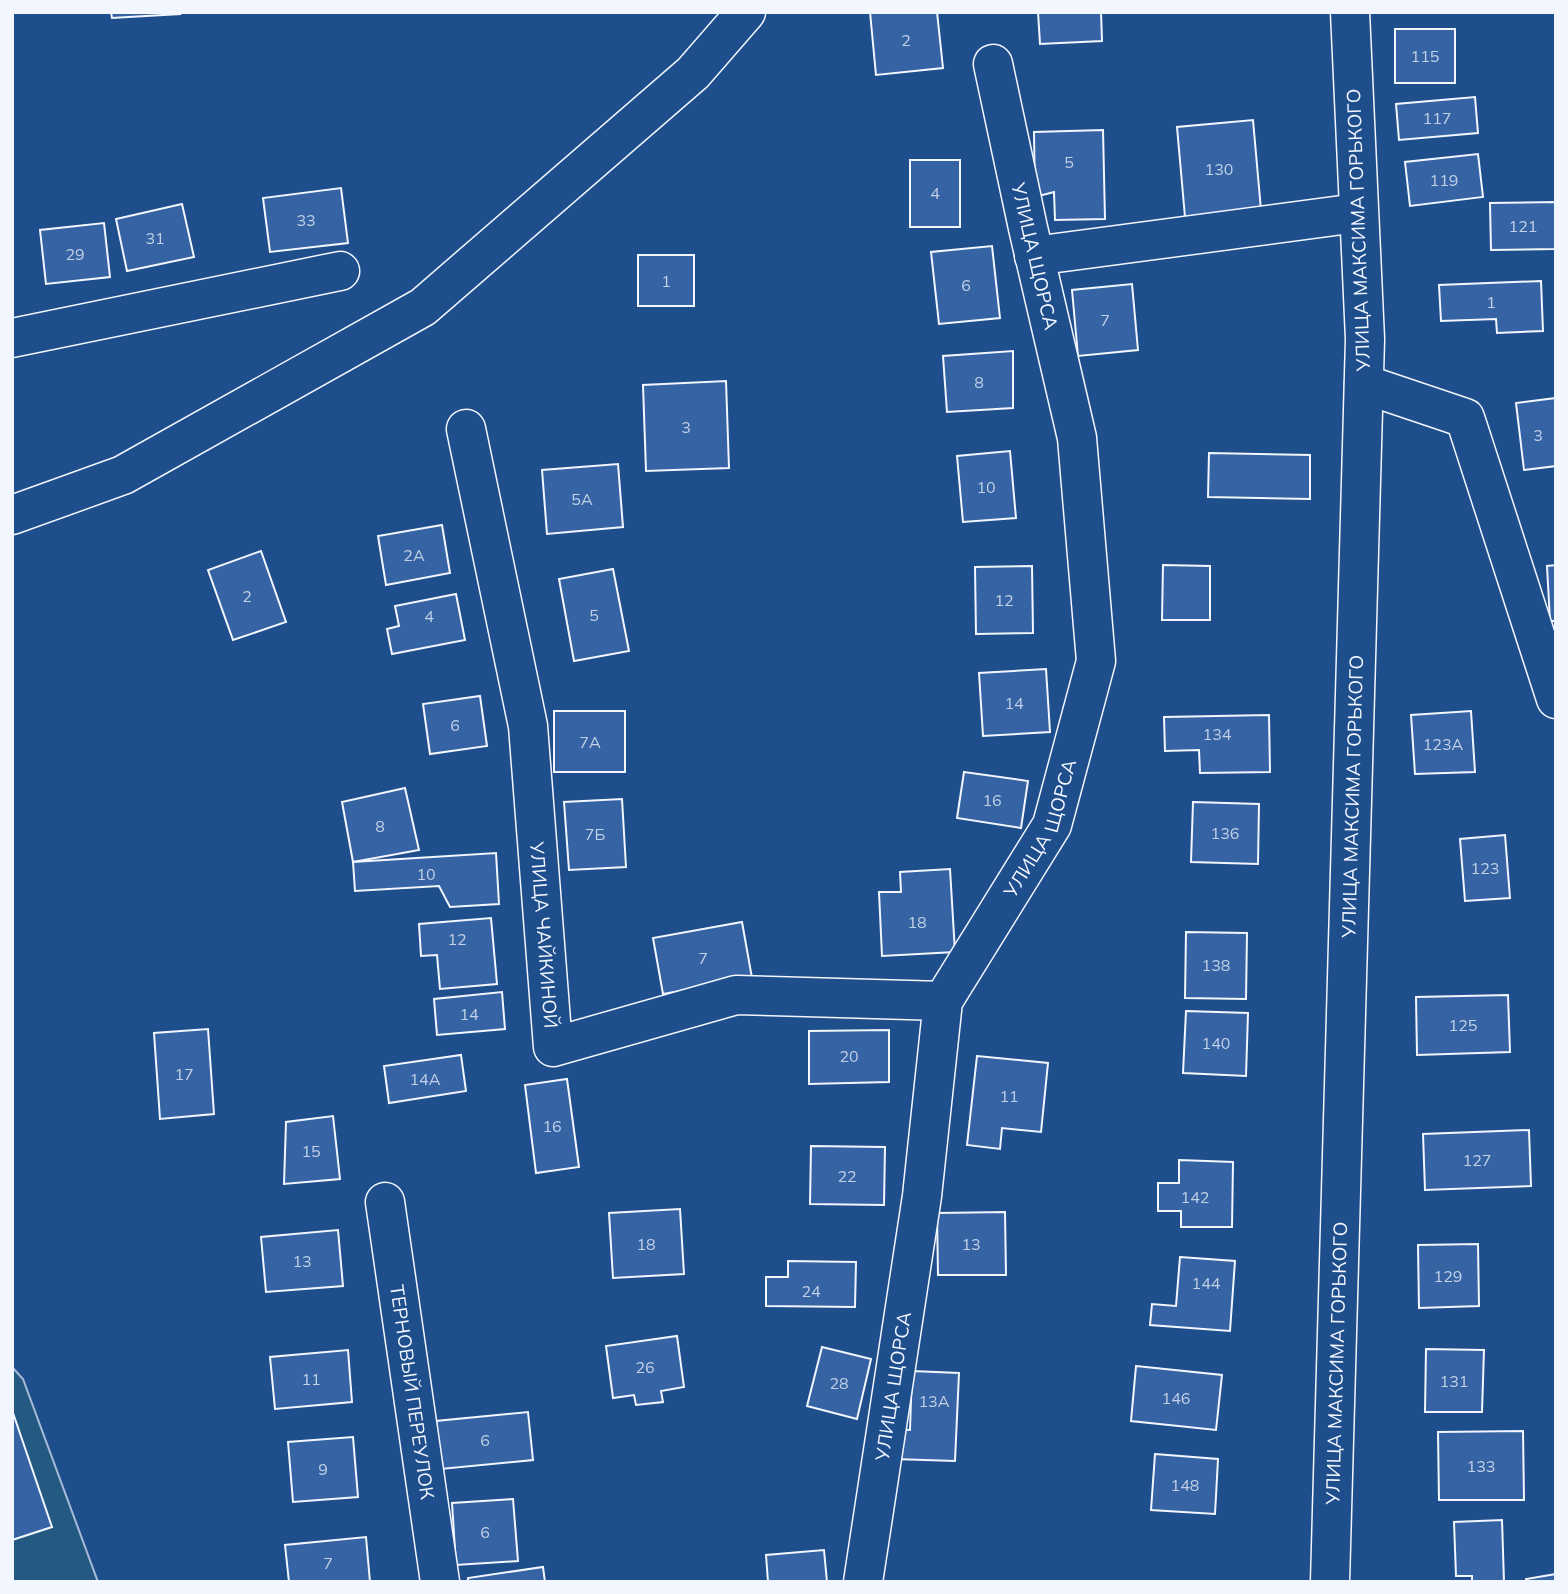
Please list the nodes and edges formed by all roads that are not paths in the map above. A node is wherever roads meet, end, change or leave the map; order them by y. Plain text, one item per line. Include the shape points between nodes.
1 (746, 12) edge
2 (1350, 12) edge
3 (993, 64) dead end
4 (1357, 213) junction
5 (1034, 256) junction
6 (340, 271) dead end
7 (12, 338) edge
8 (1364, 384) junction
9 (466, 429) dead end
10 (12, 515) edge
11 (1556, 699) edge
12 (943, 1001) junction
13 (385, 1202) dead end
14 (440, 1582) edge
15 (863, 1582) edge
16 (1330, 1582) edge

1 - 10 street via 693,73 423,307 122,475
2 - 4 street, УЛИЦА МАКСИМА ГОРЬКОГО
3 - 5 street, УЛИЦА ЩОРСА
4 - 5 street
4 - 8 street, УЛИЦА МАКСИМА ГОРЬКОГО
5 - 12 street, УЛИЦА ЩОРСА via 1077,438 1096,661 1052,825
6 - 7 street
8 - 11 street via 1465,418
8 - 16 street, УЛИЦА МАКСИМА ГОРЬКОГО
9 - 12 street, УЛИЦА ЧАЙКИНОЙ via 528,726 553,1047 736,995
12 - 15 street, УЛИЦА ЩОРСА via 922,1196
13 - 14 street, ТЕРНОВЫЙ ПЕРЕУЛОК

